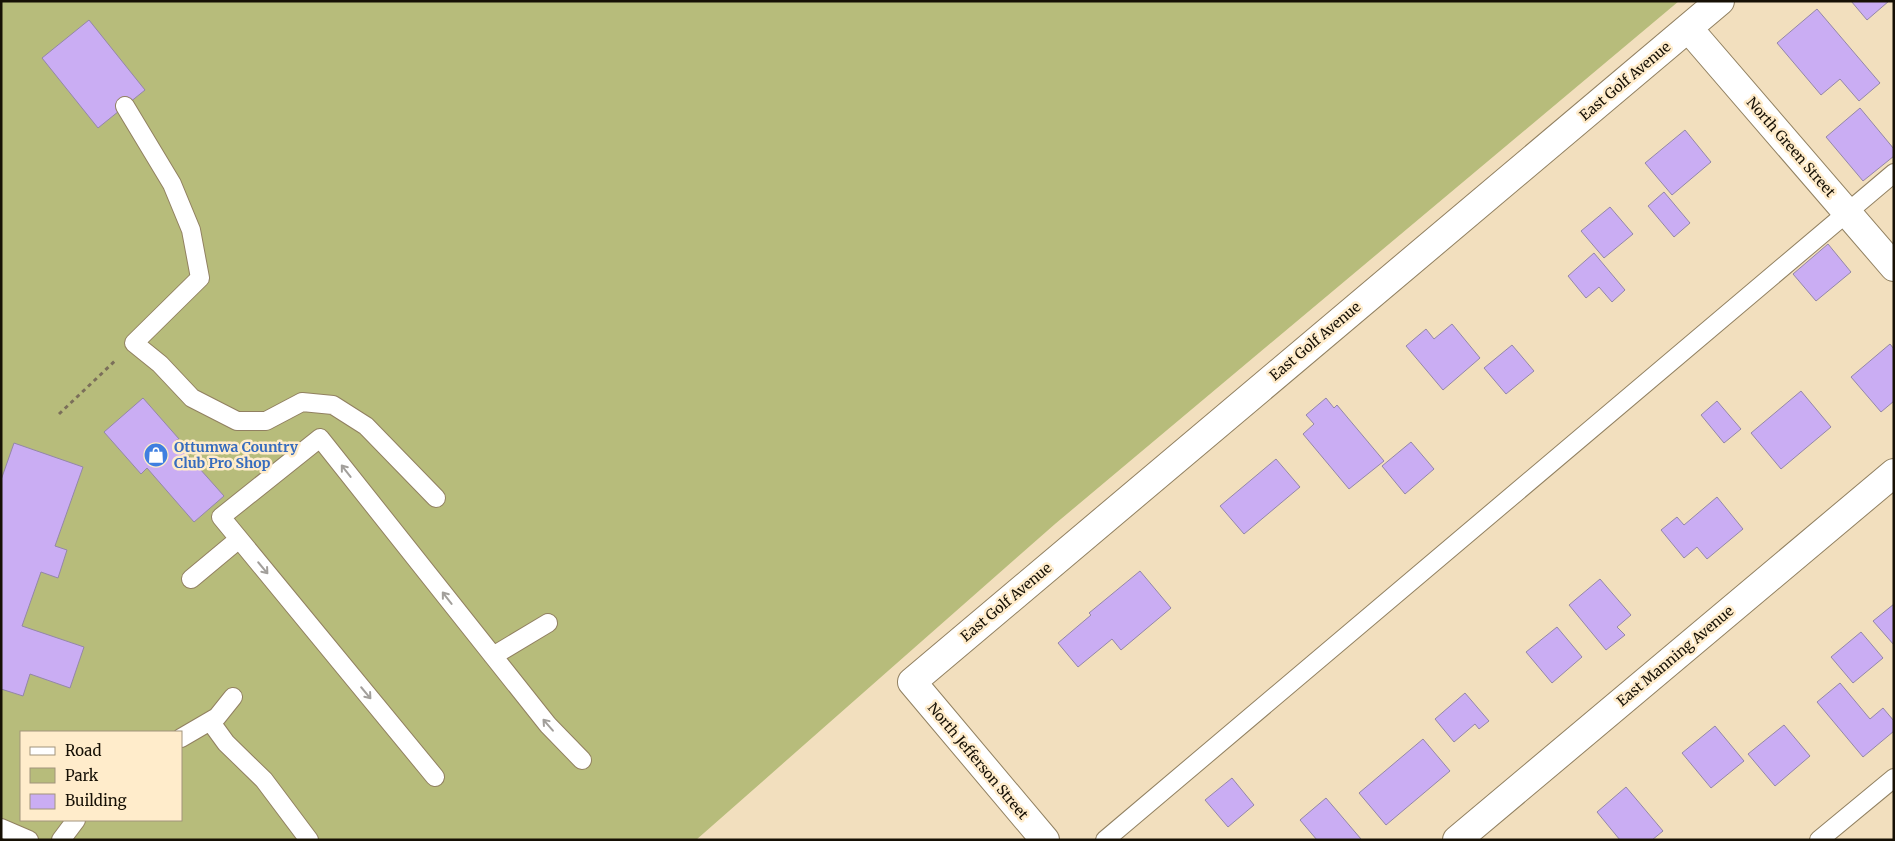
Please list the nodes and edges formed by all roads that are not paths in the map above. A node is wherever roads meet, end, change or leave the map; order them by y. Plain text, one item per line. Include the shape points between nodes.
1 (1720, 1) edge
2 (1688, 28) junction
3 (125, 106) dead end
4 (1894, 173) edge
5 (1847, 212) junction
6 (1894, 267) edge
7 (1894, 473) edge
8 (436, 498) dead end
9 (240, 539) junction
10 (192, 579) dead end
11 (548, 623) dead end
12 (493, 656) junction
13 (912, 682) joint
14 (233, 697) dead end
15 (210, 721) junction
16 (182, 737) edge
17 (582, 760) dead end
18 (436, 776) dead end
19 (1894, 778) edge
20 (75, 821) edge
21 (1, 828) edge
22 (29, 840) edge
23 (61, 840) edge
24 (309, 840) edge
25 (1045, 840) edge
26 (1105, 840) edge
27 (1457, 840) edge
28 (1819, 840) edge

1 - 2 street, East Golf Avenue
2 - 5 street, North Green Street
2 - 13 street, East Golf Avenue
3 - 8 lane via 172,184 190,230 200,278 134,343 160,364 192,398 237,421 266,421 302,402 333,405 366,426
4 - 5 lane
5 - 6 street, North Green Street
5 - 26 lane
7 - 27 street, East Manning Avenue
9 - 10 lane
12 -> 9 lane via 320,438 221,516
9 -> 18 lane
11 - 12 lane
17 -> 12 lane via 548,725
13 - 25 street, North Jefferson Street
14 - 15 lane
15 - 16 lane
15 - 24 lane via 226,743 264,780
19 - 28 lane
20 - 23 lane
21 - 22 lane

